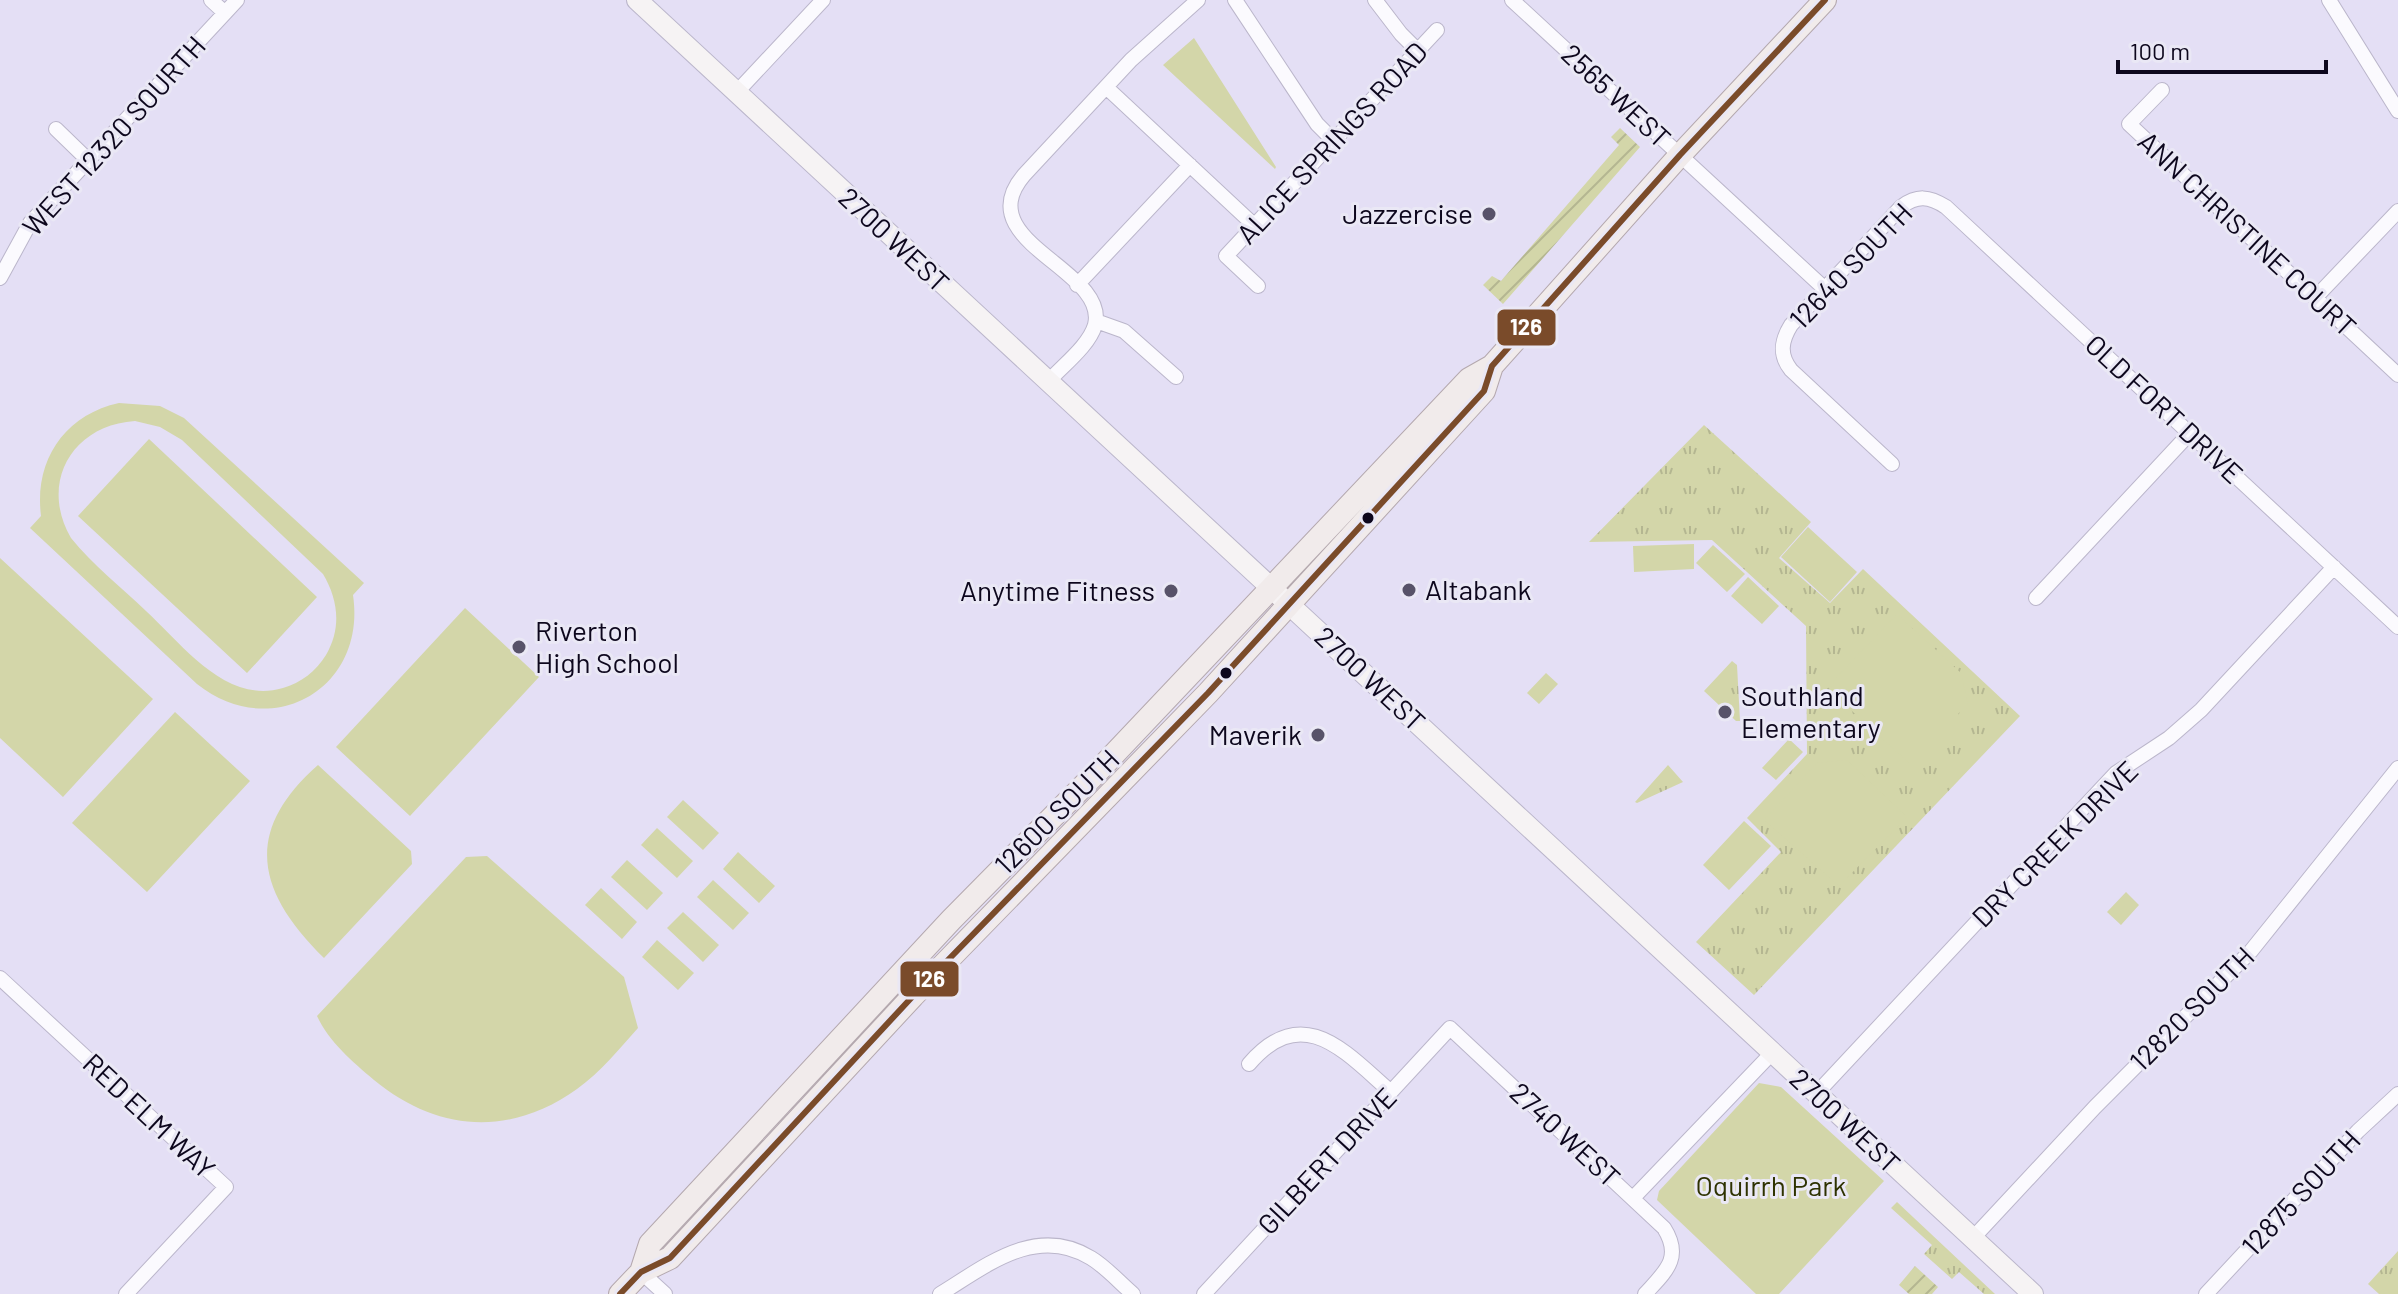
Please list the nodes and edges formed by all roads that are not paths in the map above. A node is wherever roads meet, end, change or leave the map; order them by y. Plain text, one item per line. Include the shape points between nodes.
1 (211, 0) edge
2 (237, 0) edge
3 (637, 0) edge
4 (823, 0) edge
5 (1198, 0) edge
6 (1235, 0) edge
7 (1375, 0) edge
8 (1512, 0) edge
9 (1825, 0) edge
10 (2329, 0) edge
11 (225, 13) junction
12 (1437, 30) dead end
13 (1418, 51) junction
14 (1106, 87) junction
15 (2162, 90) dead end
16 (735, 94) junction
17 (2398, 111) edge
18 (56, 129) dead end
19 (1334, 141) junction
20 (1680, 155) junction
21 (88, 160) junction
22 (1190, 165) junction
23 (1927, 197) joint
24 (2398, 211) edge
25 (1255, 226) junction
26 (0, 278) edge
27 (1077, 285) junction
28 (1258, 286) dead end
29 (1825, 289) junction
30 (2315, 298) junction
31 (1096, 321) junction
32 (1492, 366) junction
33 (2398, 375) edge
34 (1176, 377) dead end
35 (1048, 382) junction
36 (2190, 433) junction
37 (1892, 464) dead end
38 (2334, 567) junction
39 (1272, 588) junction
40 (2036, 598) dead end
41 (1289, 604) junction
42 (2398, 627) edge
43 (2398, 768) edge
44 (995, 875) junction
45 (0, 978) edge
46 (913, 996) junction
47 (1450, 1028) joint
48 (1772, 1053) junction
49 (1249, 1064) dead end
50 (1391, 1092) junction
51 (1816, 1094) junction
52 (2398, 1094) edge
53 (1633, 1198) junction
54 (1973, 1238) junction
55 (641, 1272) junction
56 (126, 1294) edge
57 (620, 1294) edge
58 (665, 1294) edge
59 (940, 1294) edge
60 (1133, 1294) edge
61 (1204, 1294) edge
62 (1645, 1294) edge
63 (2033, 1294) edge
64 (2206, 1294) edge

1 - 11 street
2 - 11 street, WEST 12320 SOURTH
3 - 16 main road, 2700 WEST
4 - 16 street
5 - 14 street
6 - 19 street via 1317,124
7 - 13 street
8 - 20 street, 2565 WEST
9 - 20 main road, 12600 SOUTH
10 - 17 street
11 - 21 street, WEST 12320 SOURTH
12 - 13 street, ALICE SPRINGS ROAD
13 - 19 street, ALICE SPRINGS ROAD
14 - 22 street
14 - 27 street via 1017,183 1011,201 1019,229
15 - 30 street, ANN CHRISTINE COURT via 2129,124
16 - 35 main road, 2700 WEST
18 - 21 street
19 - 25 street, ALICE SPRINGS ROAD
20 - 29 street, 2565 WEST
20 - 32 main road, 12600 SOUTH
21 - 26 street, WEST 12320 SOURTH via 30,223
22 - 25 street
22 - 27 street
23 - 29 street, 12640 SOUTH via 1901,207
23 - 36 street, OLD FORT DRIVE via 1946,207
24 - 30 street
25 - 28 street, ALICE SPRINGS ROAD via 1226,256
27 - 31 street via 1093,303
29 - 37 street, 12640 SOUTH via 1791,325 1782,344 1783,358
30 - 33 street, ANN CHRISTINE COURT
31 - 34 street via 1124,331
31 - 35 street via 1087,340
32 - 39 main road, 12600 SOUTH via 1469,379
32 - 41 main road, 12600 SOUTH via 1484,391
35 - 39 main road, 2700 WEST
36 - 38 street, OLD FORT DRIVE
36 - 40 street
38 - 42 street, OLD FORT DRIVE
38 - 51 street, DRY CREEK DRIVE via 2201,710 2116,773
39 - 41 main road, 2700 WEST
39 - 44 main road, 12600 SOUTH
41 - 46 main road, 12600 SOUTH
41 - 48 main road, 2700 WEST
43 - 54 street, 12820 SOUTH via 2251,951
44 - 46 main road via 995,893 914,978
44 - 55 main road, 12600 SOUTH via 650,1244
45 - 56 street, RED ELM WAY via 226,1187
46 - 55 main road, 12600 SOUTH via 670,1258
47 - 50 street, GILBERT DRIVE
47 - 53 street, 2740 WEST
48 - 51 main road, 2700 WEST
48 - 53 street
49 - 50 street via 1274,1040 1310,1034 1343,1049
50 - 61 street, GILBERT DRIVE
51 - 54 main road, 2700 WEST
52 - 64 street, 12875 SOUTH
53 - 62 street, 2740 WEST via 1664,1228 1673,1247 1667,1268
54 - 63 main road, 2700 WEST
55 - 57 main road, 12600 SOUTH
55 - 58 street
59 - 60 street via 1007,1253 1044,1244 1090,1257

